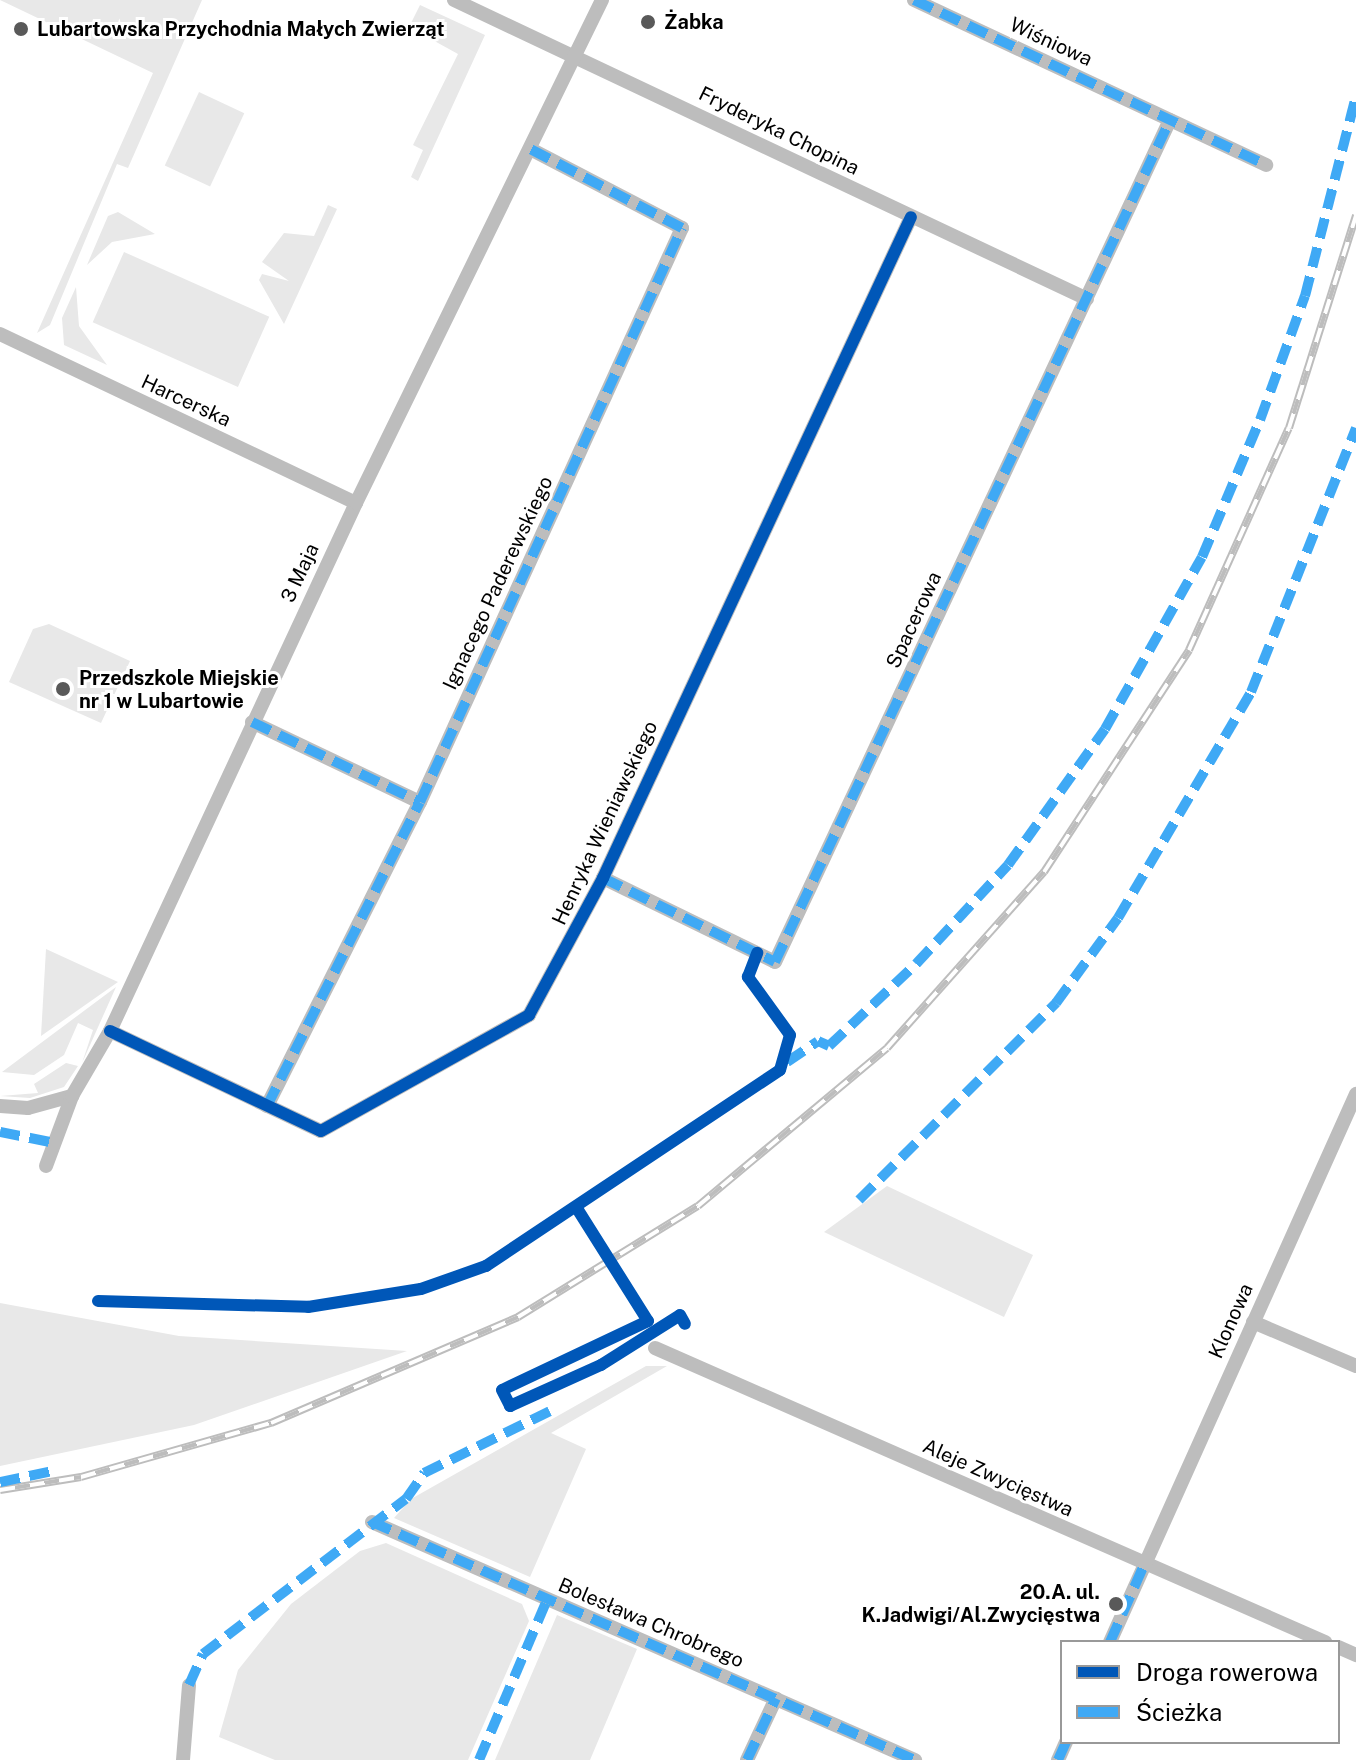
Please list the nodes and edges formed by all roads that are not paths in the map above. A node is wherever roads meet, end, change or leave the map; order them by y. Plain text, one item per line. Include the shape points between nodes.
1 (454, 0) edge
2 (602, 0) edge
3 (914, 0) edge
4 (576, 56) junction
5 (1170, 120) junction
6 (530, 149) junction
7 (1266, 165) dead end
8 (911, 217) junction
9 (1087, 299) junction
10 (0, 334) edge
11 (356, 503) junction
12 (252, 722) junction
13 (420, 802) junction
14 (603, 878) junction
15 (110, 1031) junction
16 (1356, 1094) edge
17 (72, 1096) junction
18 (0, 1106) edge
19 (267, 1106) junction
20 (46, 1166) dead end
21 (1253, 1322) junction
22 (655, 1348) dead end
23 (1356, 1366) edge
24 (372, 1522) dead end
25 (1144, 1565) junction
26 (1111, 1640) edge
27 (1320, 1640) edge
28 (189, 1685) dead end
29 (776, 1698) junction
30 (908, 1759) edge
31 (183, 1760) edge
32 (747, 1760) edge

1 - 4 street, Fryderyka Chopina
2 - 4 street, 3 Maja
3 - 5 street, Wiśniowa
4 - 6 street, 3 Maja
4 - 8 street, Fryderyka Chopina
5 - 7 street, Wiśniowa
5 - 9 street, Spacerowa
6 - 11 street, 3 Maja
6 - 13 street, Ignacego Paderewskiego via 682,228
8 - 9 street, Fryderyka Chopina
8 - 14 street, Henryka Wieniawskiego
9 - 14 street, Spacerowa via 775,962
10 - 11 street, Harcerska
11 - 12 street, 3 Maja
12 - 13 street
12 - 15 street, 3 Maja
13 - 19 street, Ignacego Paderewskiego
14 - 19 street, Henryka Wieniawskiego via 542,999 503,1034 321,1131
15 - 17 street, 3 Maja
15 - 19 street, Henryka Wieniawskiego
16 - 21 street, Klonowa
17 - 18 street via 28,1108
17 - 20 street, 3 Maja
21 - 23 street
21 - 25 street, Klonowa
22 - 25 street, Aleje Zwycięstwa
24 - 29 street, Bolesława Chrobrego
25 - 26 street, Klonowa
25 - 27 street, Aleje Zwycięstwa
28 - 31 street
29 - 30 street, Bolesława Chrobrego
29 - 32 street

